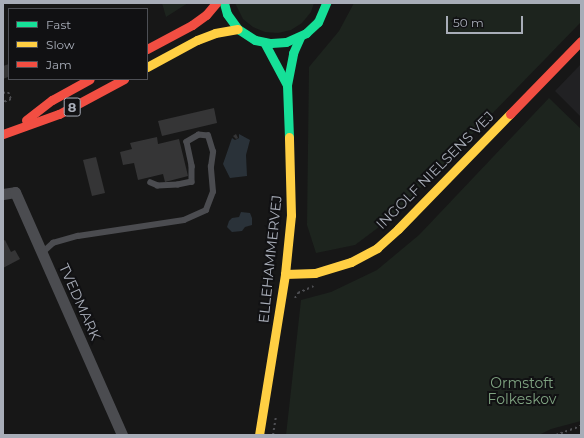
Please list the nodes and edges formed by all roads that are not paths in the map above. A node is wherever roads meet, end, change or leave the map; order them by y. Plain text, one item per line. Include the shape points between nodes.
1 (216, 3) edge
2 (224, 3) edge
3 (326, 3) edge
4 (238, 29) junction
5 (300, 37) junction
6 (264, 42) junction
7 (581, 42) edge
8 (148, 48) edge
9 (148, 66) edge
10 (88, 80) edge
11 (122, 80) edge
12 (287, 85) junction
13 (17, 127) junction
14 (3, 134) edge
15 (151, 183) dead end
16 (3, 194) edge
17 (41, 253) junction
18 (285, 274) junction
19 (122, 435) edge
20 (259, 435) edge

1 - 8 main road via 206,15 192,25
2 - 4 main road via 227,14
3 - 5 main road via 318,22
4 - 6 main road
4 - 9 main road via 215,33 197,40
5 - 6 main road via 286,42
5 - 12 main road, ELLEHAMMERVEJ via 293,53
6 - 12 main road, ELLEHAMMERVEJ
7 - 18 main road, INGOLF NIELSENS VEJ via 398,230 376,248 351,262 315,273
10 - 13 main road, 8 via 52,100
11 - 13 main road, 8 via 59,114
12 - 18 main road, ELLEHAMMERVEJ via 291,215
13 - 14 main road, 8
15 - 17 lane via 158,186 192,182 187,142 199,135 208,136 213,152 213,192 206,210 184,220 53,242
16 - 17 street, TVEDMARK via 14,192
17 - 19 street, TVEDMARK
18 - 20 main road, ELLEHAMMERVEJ

